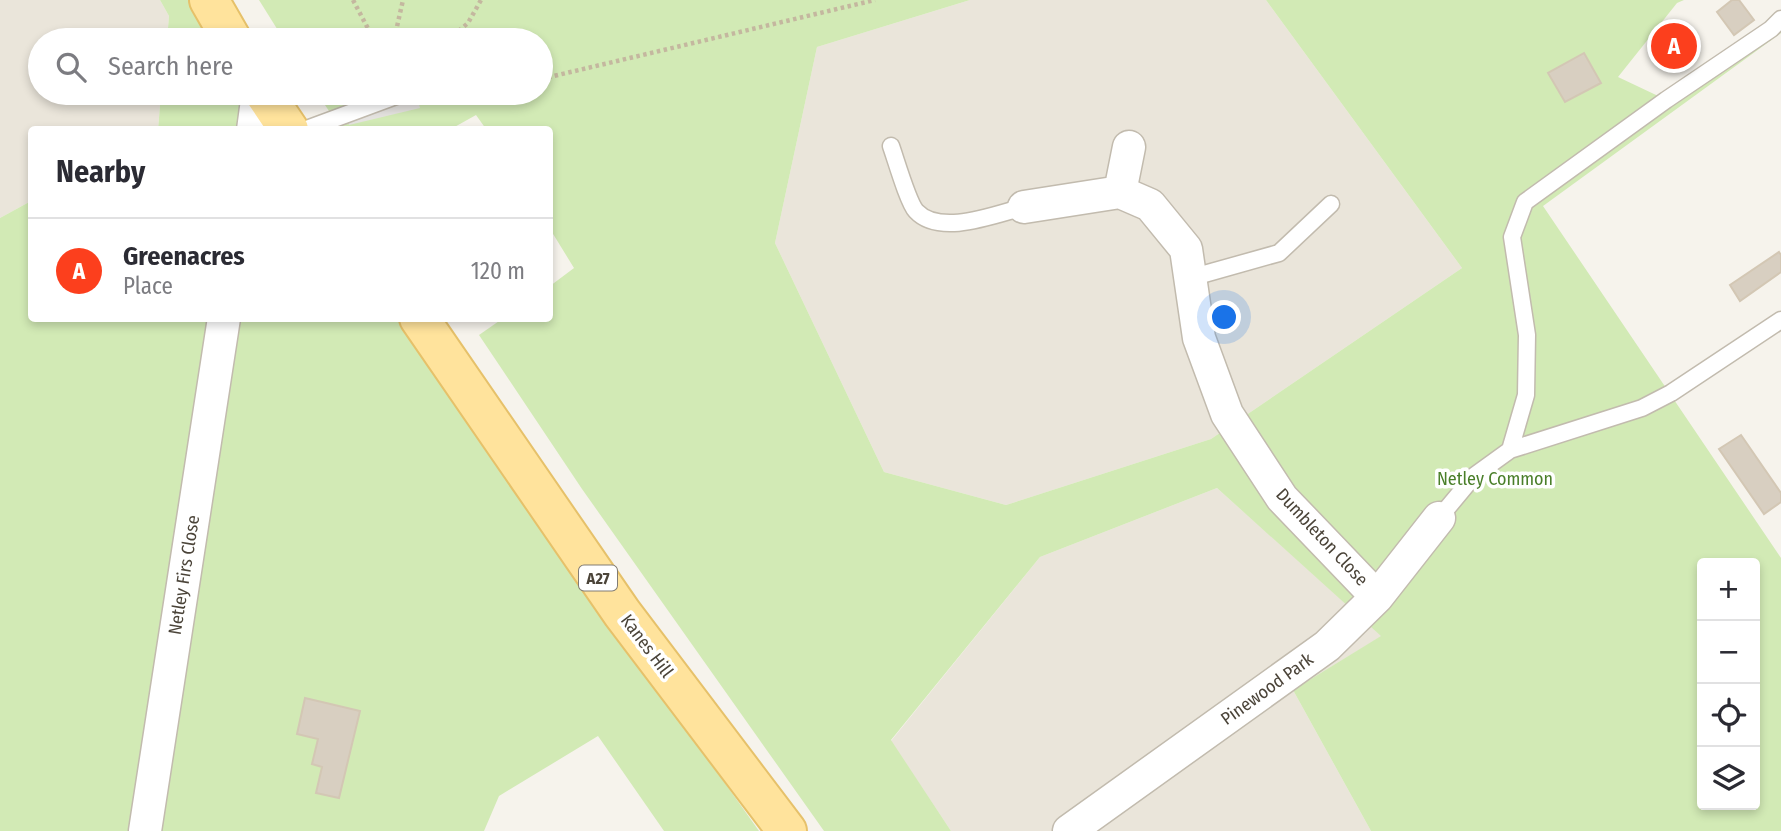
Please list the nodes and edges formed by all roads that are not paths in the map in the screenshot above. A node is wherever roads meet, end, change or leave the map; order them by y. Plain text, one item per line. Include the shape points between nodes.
1 (209, 0) edge
2 (1781, 19) edge
3 (225, 28) edge
4 (258, 105) edge
5 (270, 105) edge
6 (372, 105) edge
7 (254, 126) edge
8 (286, 126) edge
9 (315, 126) edge
10 (891, 146) dead end
11 (1129, 147) dead end
12 (1119, 192) junction
13 (1331, 204) dead end
14 (1024, 207) joint
15 (1190, 278) junction
16 (1781, 320) edge
17 (223, 322) edge
18 (422, 322) edge
19 (1510, 450) junction
20 (1439, 518) joint
21 (1377, 597) junction
22 (145, 831) edge
23 (787, 831) edge
24 (1069, 831) edge

1 - 3 main road
2 - 19 lane via 1525,202 1511,237 1527,335 1526,395
4 - 7 street
5 - 8 main road
6 - 9 lane
10 - 14 lane via 915,211 931,221 947,225
11 - 12 street
12 - 14 street
12 - 15 street, Dumbleton Close via 1150,205 1186,249
13 - 15 lane via 1279,253
15 - 21 street, Dumbleton Close via 1199,338 1227,414 1282,498
16 - 19 lane via 1642,408
17 - 22 street, Netley Firs Close
18 - 23 main road, Kanes Hill / A27 via 622,613
19 - 20 lane via 1474,476
20 - 21 street, Pinewood Park
21 - 24 street, Pinewood Park via 1327,646

